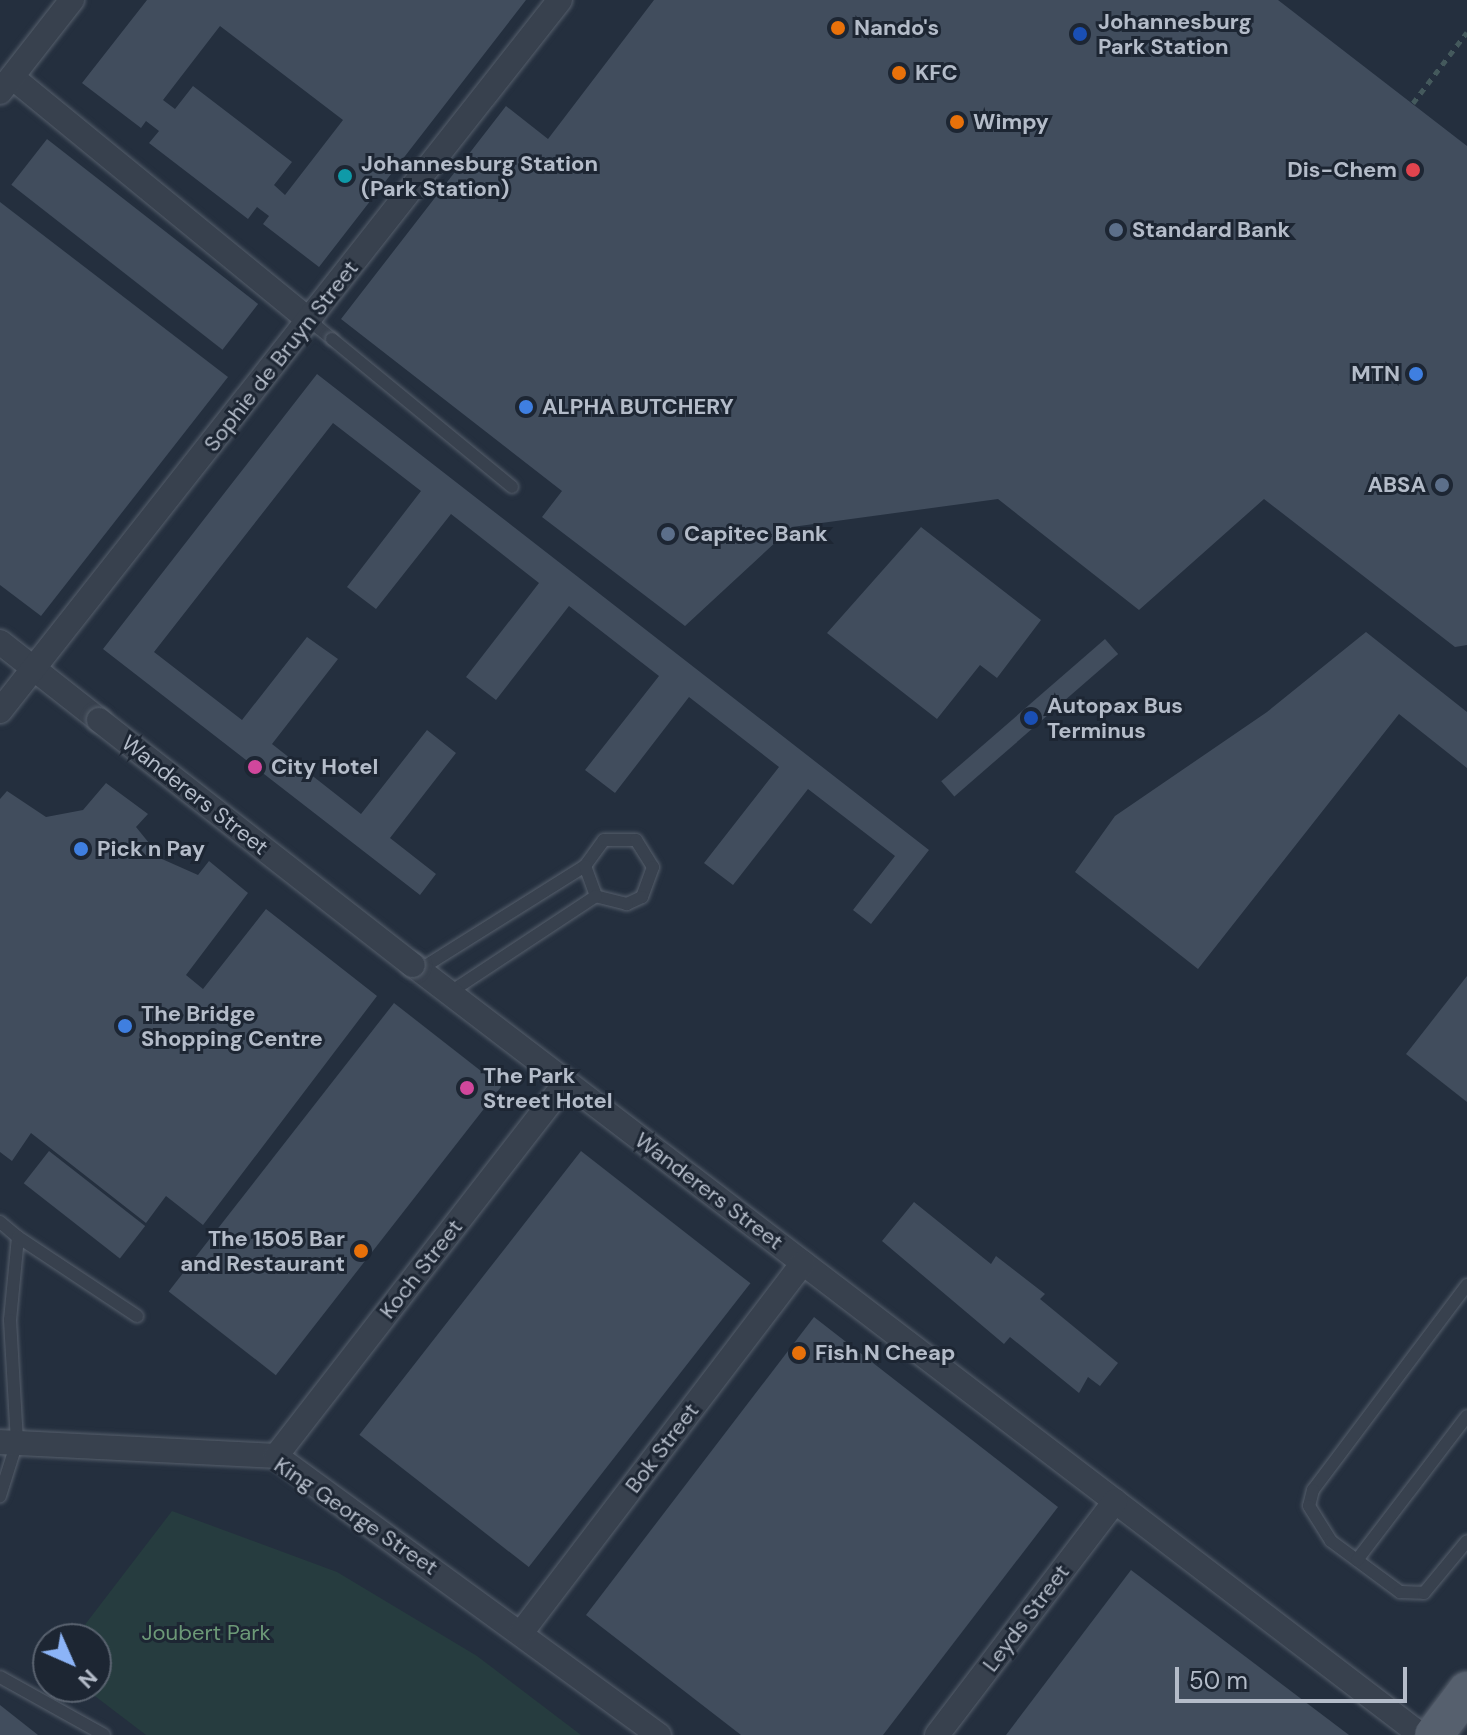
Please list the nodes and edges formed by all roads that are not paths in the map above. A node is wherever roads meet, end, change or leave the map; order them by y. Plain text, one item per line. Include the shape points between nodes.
1 (72, 0) edge
2 (560, 0) edge
3 (6, 85) edge
4 (310, 321) junction
5 (512, 487) dead end
6 (0, 642) edge
7 (34, 668) junction
8 (0, 711) edge
9 (585, 866) junction
10 (596, 896) junction
11 (416, 968) junction
12 (449, 993) junction
13 (566, 1082) junction
14 (0, 1222) edge
15 (15, 1235) junction
16 (803, 1263) junction
17 (1467, 1285) edge
18 (137, 1316) dead end
19 (1467, 1416) edge
20 (9, 1442) edge
21 (276, 1456) junction
22 (0, 1496) edge
23 (1115, 1501) junction
24 (1467, 1541) edge
25 (1357, 1560) junction
26 (521, 1633) junction
27 (0, 1677) edge
28 (1467, 1691) edge
29 (104, 1735) edge
30 (659, 1735) edge
31 (937, 1735) edge
32 (1421, 1735) edge
33 (1434, 1735) edge

1 - 3 street
2 - 4 street, Sophie de Bruyn Street
3 - 4 street
4 - 5 lane, bridge
4 - 7 street, Sophie de Bruyn Street
6 - 7 street, Wanderers Street
7 - 8 street, Sophie de Bruyn Street
7 - 11 street, Wanderers Street, bridge
9 - 10 lane
9 - 10 lane via 597,845 620,836 636,840 651,859 651,883 642,897 627,904
9 - 11 lane
10 - 12 lane
11 - 12 street, Wanderers Street
12 - 13 street, Wanderers Street
13 - 16 street, Wanderers Street
13 - 21 street, Koch Street
14 - 15 lane
15 - 18 lane
15 - 20 lane
16 - 23 street, Wanderers Street
16 - 26 street, Bok Street
17 - 25 lane via 1313,1490 1315,1522
19 - 25 lane
20 - 21 street, King George Street
20 - 22 lane
21 - 26 street, King George Street
23 - 31 street, Leyds Street
23 - 32 street, Wanderers Street
24 - 25 lane via 1414,1595
26 - 30 street, King George Street
27 - 29 lane
28 - 33 main road

